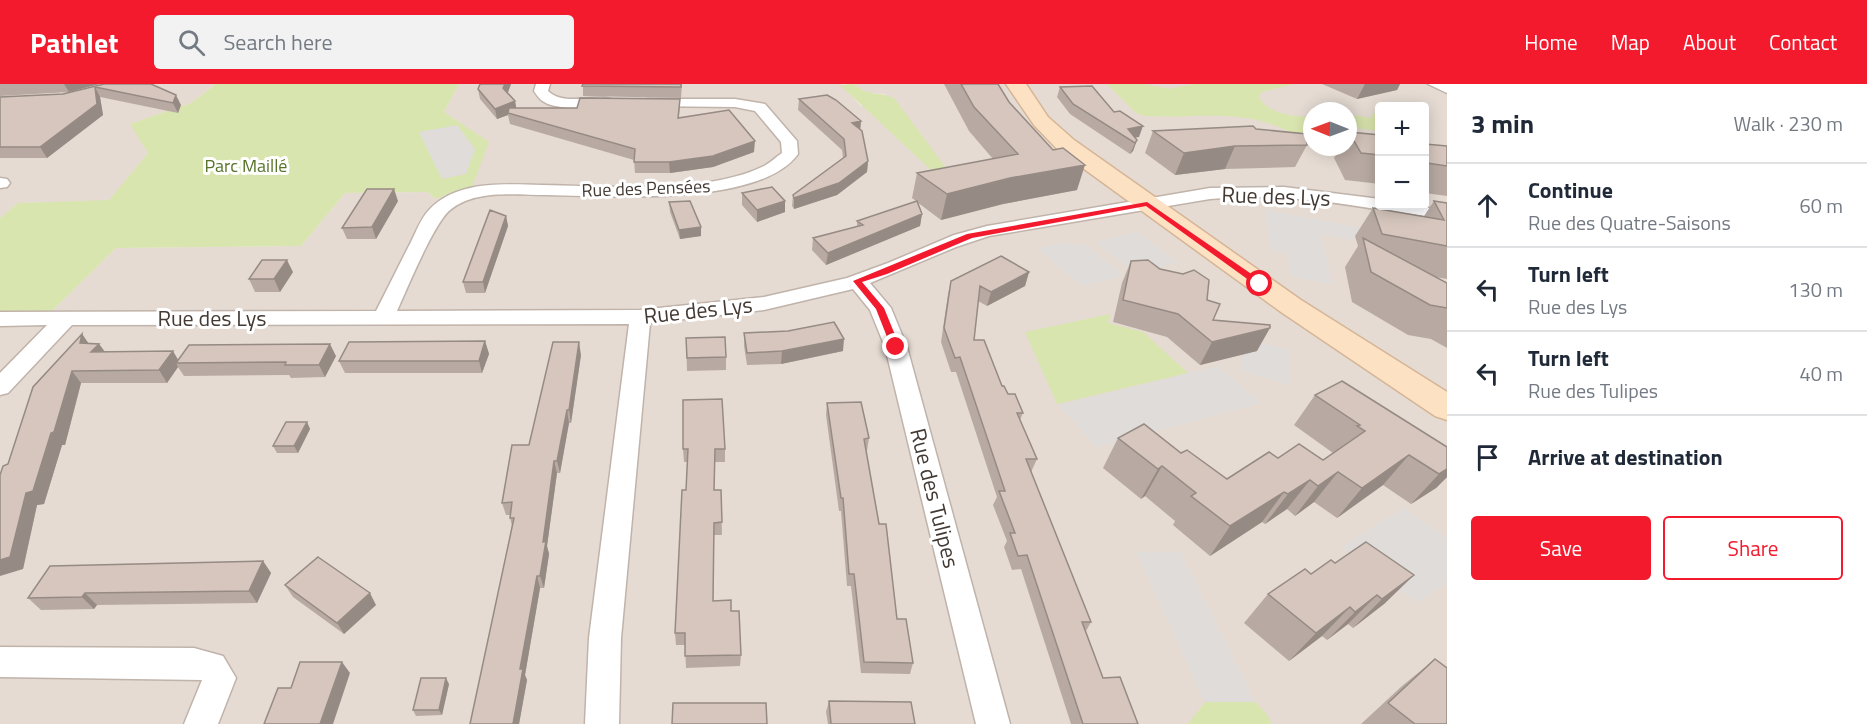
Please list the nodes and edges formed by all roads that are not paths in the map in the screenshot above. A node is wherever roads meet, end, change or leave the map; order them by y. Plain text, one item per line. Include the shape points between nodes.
1 (543, 84) edge
2 (1016, 84) edge
3 (1435, 84) edge
4 (1447, 89) edge
5 (1375, 203) edge
6 (1147, 204) junction
7 (1411, 210) edge
8 (1447, 216) edge
9 (857, 281) junction
10 (640, 317) junction
11 (66, 318) junction
12 (383, 318) junction
13 (0, 319) edge
14 (0, 387) edge
15 (1447, 408) edge
16 (0, 662) edge
17 (201, 724) edge
18 (602, 724) edge
19 (993, 724) edge

1 - 12 street, Rue des Pensées via 543,96 557,102 752,104 760,107 783,132 790,154 776,169 748,180 700,188 499,190 461,196 434,215
2 - 6 street via 1051,132
3 - 4 street
5 - 6 street, Rue des Lys via 1268,191 1226,192
6 - 9 street, Rue des Lys via 970,236
6 - 15 street via 1325,330
7 - 8 street
9 - 10 street, Rue des Lys via 772,303
9 - 19 street, Rue des Tulipes via 880,308 896,347
10 - 12 street, Rue des Lys
10 - 18 street via 605,638
11 - 12 street, Rue des Lys
11 - 13 street, Rue des Lys
11 - 14 street
16 - 17 street via 194,663 212,667 220,678

